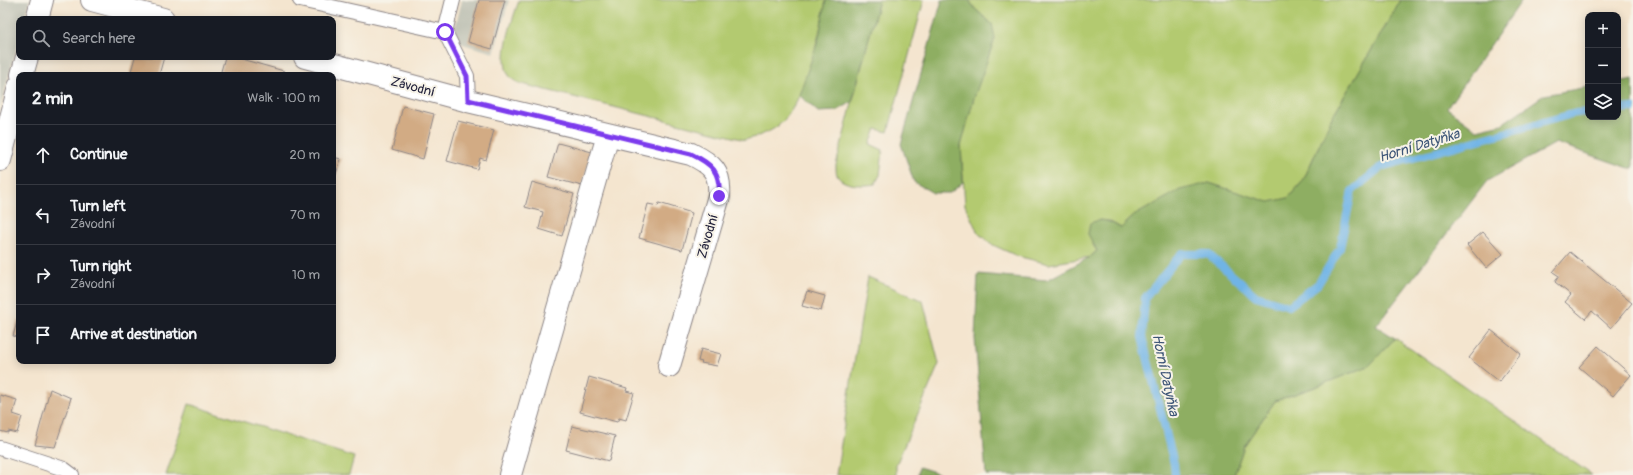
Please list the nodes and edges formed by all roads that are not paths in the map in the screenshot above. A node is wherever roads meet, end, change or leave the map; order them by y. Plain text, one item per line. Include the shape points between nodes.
1 (42, 0) edge
2 (92, 0) edge
3 (300, 0) edge
4 (453, 0) edge
5 (38, 16) edge
6 (152, 16) edge
7 (445, 32) junction
8 (26, 60) edge
9 (316, 60) edge
10 (23, 72) edge
11 (16, 99) edge
12 (468, 100) junction
13 (608, 135) junction
14 (0, 160) edge
15 (669, 366) dead end
16 (0, 448) edge
17 (72, 475) edge
18 (510, 475) edge

1 - 5 street
2 - 6 street
3 - 7 lane
4 - 7 lane
7 - 12 lane via 467,76
8 - 10 street
9 - 12 street, Závodní
11 - 14 street
12 - 13 street, Závodní
13 - 15 street, Závodní via 691,154 707,162 717,174 720,184 719,196
13 - 18 street
16 - 17 lane via 64,469

